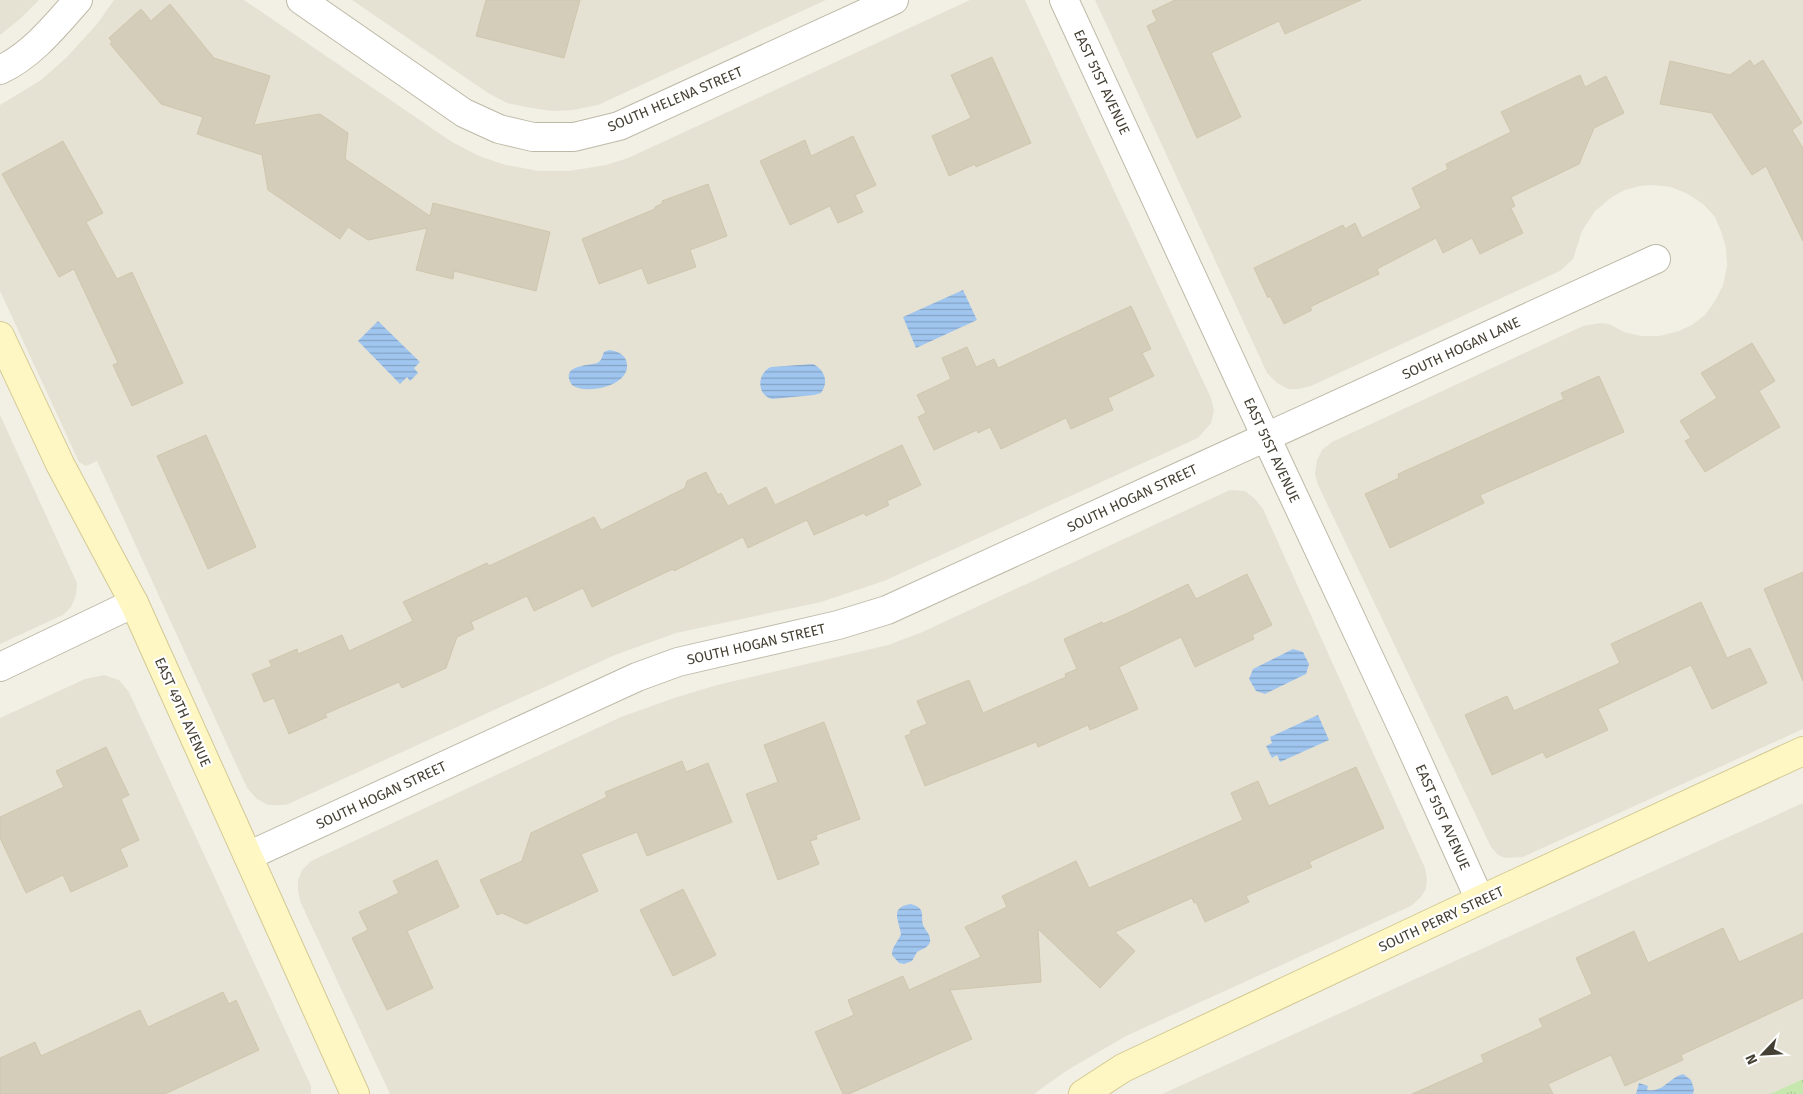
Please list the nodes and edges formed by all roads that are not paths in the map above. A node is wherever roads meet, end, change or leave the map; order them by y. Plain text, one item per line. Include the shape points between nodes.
1 (78, 0) edge
2 (301, 0) edge
3 (894, 0) edge
4 (1064, 0) edge
5 (0, 70) edge
6 (1656, 259) dead end
7 (0, 336) edge
8 (1266, 437) junction
9 (134, 603) junction
10 (0, 667) edge
11 (1803, 752) edge
12 (248, 856) junction
13 (1480, 900) junction
14 (356, 1094) edge
15 (1083, 1094) edge

1 - 5 street via 42,41
2 - 3 street, SOUTH HELENA STREET via 464,113 499,129 533,137 574,137 619,126
4 - 8 street, EAST 51ST AVENUE
6 - 8 street, SOUTH HOGAN LANE
7 - 9 street, EAST 49TH AVENUE via 60,464
8 - 12 street, SOUTH HOGAN STREET via 887,610 838,625 678,662 636,677
8 - 13 street, EAST 51ST AVENUE
9 - 10 street
9 - 12 street, EAST 49TH AVENUE
11 - 13 street, SOUTH PERRY STREET
12 - 14 street, EAST 49TH AVENUE
13 - 15 street, SOUTH PERRY STREET via 1123,1068

